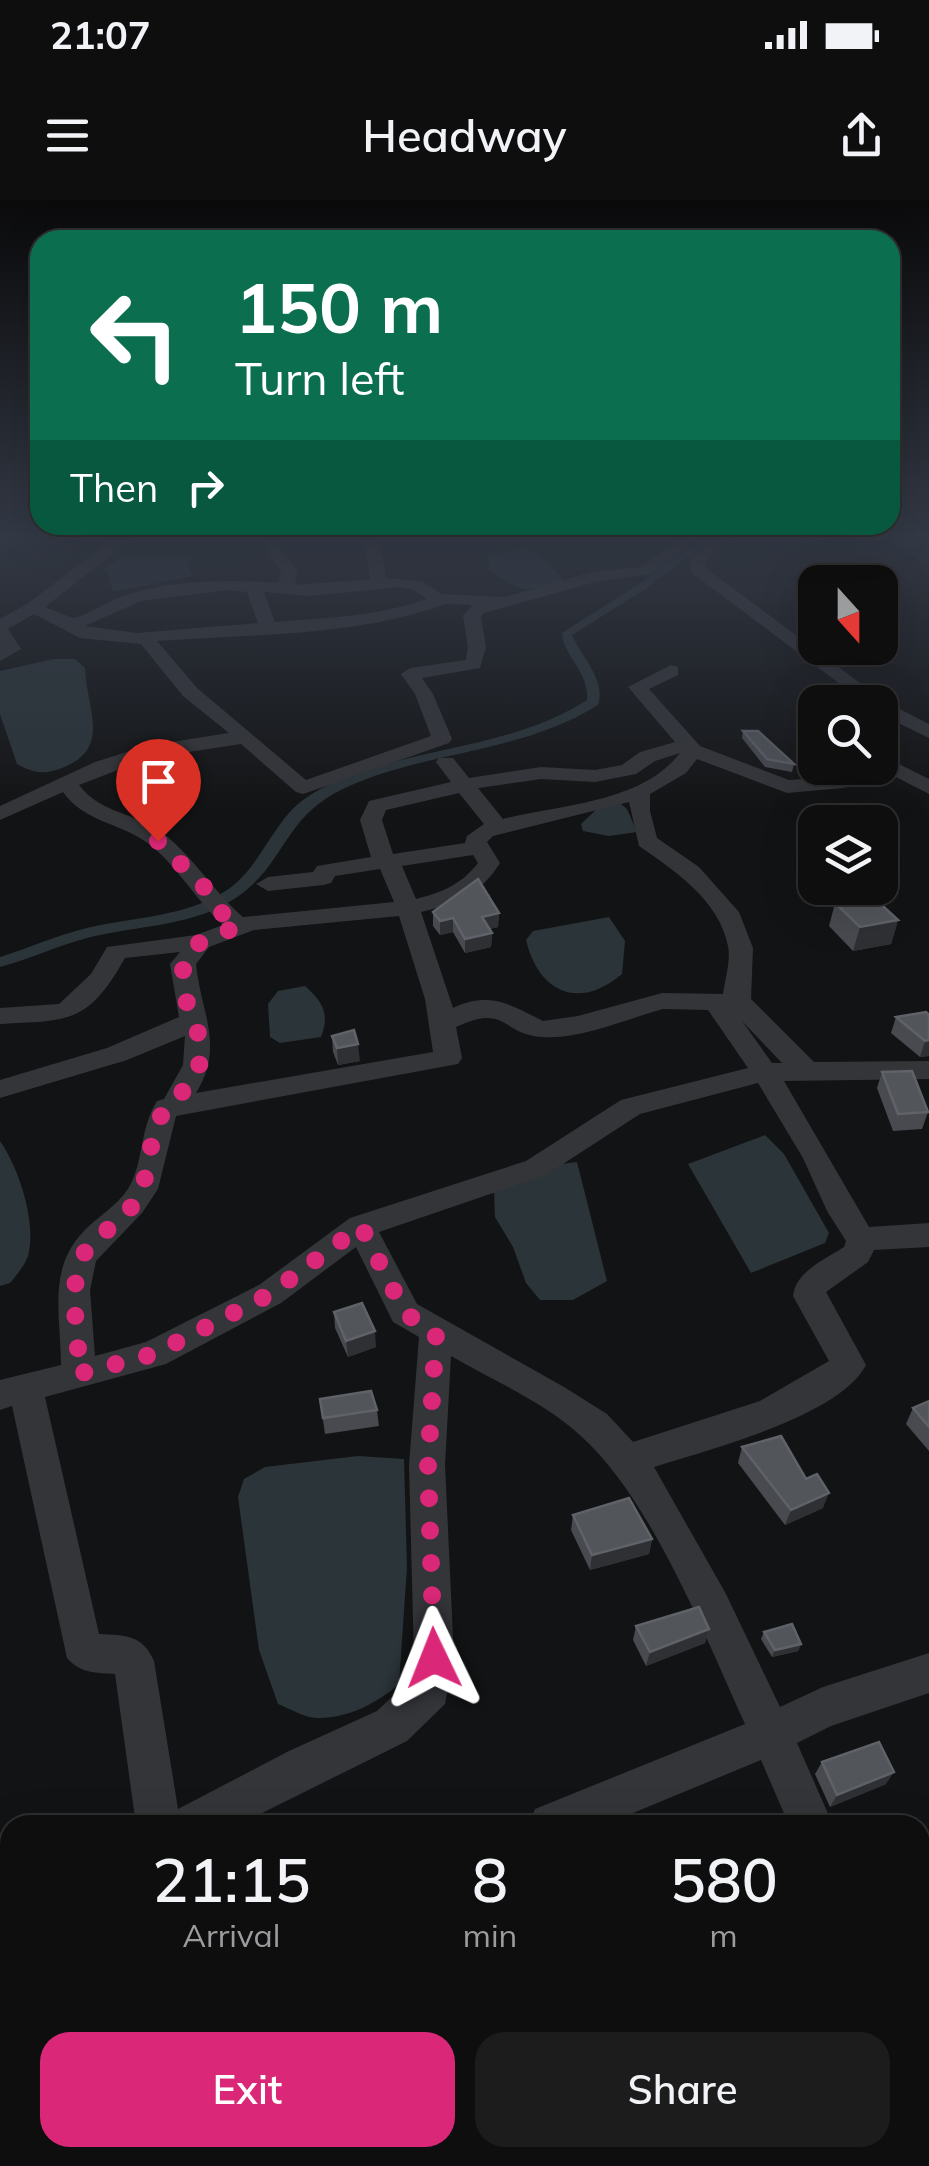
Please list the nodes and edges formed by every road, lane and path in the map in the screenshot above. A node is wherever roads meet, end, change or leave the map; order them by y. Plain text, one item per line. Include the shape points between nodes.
1 (1, 630) edge
2 (81, 630) edge
3 (225, 630) edge
4 (474, 630) edge
5 (778, 630) edge
6 (142, 637) junction
7 (0, 656) edge
8 (672, 671) dead end
9 (852, 685) edge
10 (898, 715) edge
11 (929, 732) edge
12 (245, 737) junction
13 (691, 748) junction
14 (446, 762) dead end
15 (66, 782) junction
16 (464, 784) junction
17 (929, 788) edge
18 (640, 794) junction
19 (0, 814) edge
20 (497, 826) junction
21 (477, 848) junction
22 (386, 862) junction
23 (268, 884) dead end
24 (408, 908) junction
25 (239, 926) junction
26 (200, 942) junction
27 (728, 1002) junction
28 (0, 1016) edge
29 (194, 1021) junction
30 (442, 1024) junction
31 (929, 1070) edge
32 (767, 1072) junction
33 (807, 1072) junction
34 (0, 1089) edge
35 (173, 1107) junction
36 (361, 1226) junction
37 (929, 1235) edge
38 (862, 1239) junction
39 (436, 1334) junction
40 (78, 1374) junction
41 (13, 1391) edge
42 (626, 1460) junction
43 (929, 1673) edge
44 (771, 1734) junction
45 (157, 1815) edge
46 (212, 1815) edge
47 (575, 1815) edge
48 (807, 1815) edge

1 - 7 street via 12,649
2 - 6 street
3 - 6 street
4 - 12 street via 474,664 410,674 442,739 302,788
5 - 9 street
6 - 12 street via 190,692
8 - 13 street via 637,687
10 - 11 street
12 - 15 street via 146,752
13 - 16 street via 595,776 529,774
13 - 17 street via 787,787 900,770
13 - 18 street via 688,761
14 - 16 street
15 - 19 street
15 - 25 street via 87,810 158,841
16 - 20 street
16 - 22 street via 373,809 370,820
18 - 20 street
18 - 27 street via 647,840 691,872 727,912 741,948 736,993
20 - 21 street via 480,834
21 - 22 street
21 - 24 street via 488,864 474,884 448,899
22 - 23 street via 325,871 312,882
22 - 24 street
24 - 25 street
24 - 30 street
25 - 26 street
26 - 28 street via 116,952 101,978 66,1012
26 - 29 street via 183,964
27 - 30 street via 662,1001 543,1029 511,1012 477,1007
27 - 32 street
27 - 33 street
29 - 34 street via 117,1054
29 - 35 street via 200,1062
30 - 35 street via 448,1058
31 - 33 street
32 - 33 street
32 - 36 street via 632,1108 536,1168
32 - 38 street
35 - 40 street via 158,1120 144,1189 82,1258 73,1288
36 - 39 street via 405,1313
36 - 40 street via 270,1294 154,1354
37 - 38 street
38 - 42 street via 857,1254 810,1286 809,1296 849,1364 826,1386 736,1425
39 - 42 street via 580,1416
39 - 46 street via 428,1465 430,1690 392,1726
40 - 41 street
41 - 45 street via 82,1644 89,1653 134,1661
42 - 44 street via 712,1607
43 - 44 street via 824,1708
44 - 47 street
44 - 48 street

